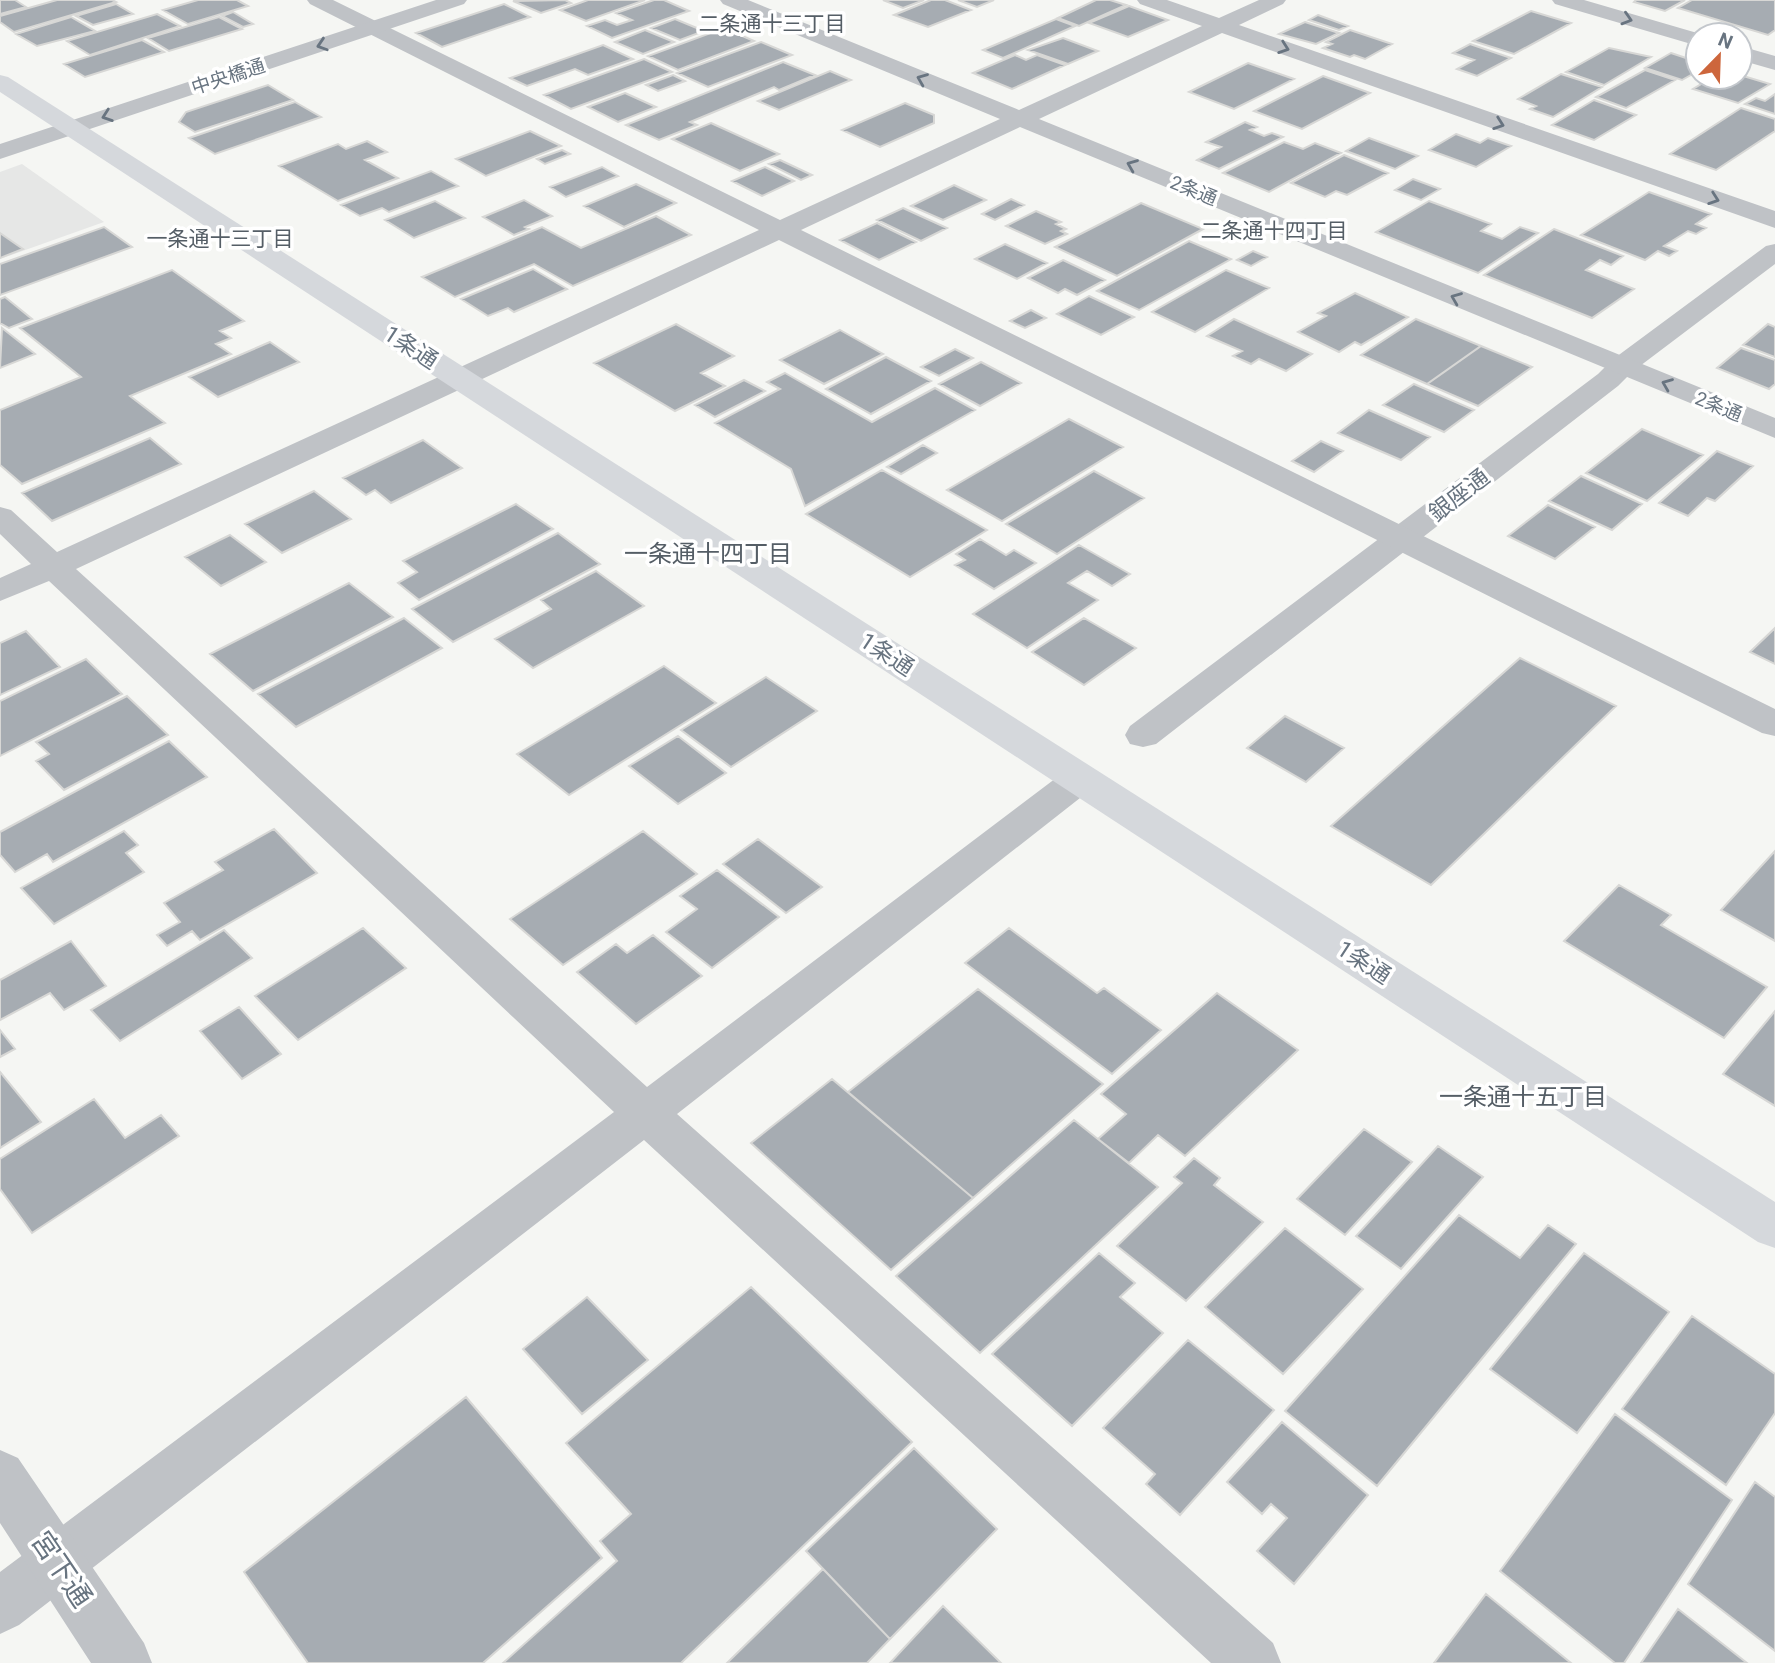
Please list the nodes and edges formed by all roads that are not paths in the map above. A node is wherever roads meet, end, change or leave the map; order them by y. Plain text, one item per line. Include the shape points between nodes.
1 (317, 0) edge
2 (394, 0) edge
3 (457, 0) edge
4 (730, 0) edge
5 (1147, 0) edge
6 (1276, 0) edge
7 (1562, 0) edge
8 (348, 15) junction
9 (1220, 26) junction
10 (374, 28) junction
11 (1684, 36) edge
12 (1754, 57) edge
13 (1775, 63) edge
14 (196, 64) dead end
15 (0, 82) edge
16 (54, 116) junction
17 (1020, 119) junction
18 (0, 152) edge
19 (1775, 220) edge
20 (781, 230) junction
21 (1775, 252) edge
22 (1622, 366) junction
23 (460, 378) junction
24 (1775, 429) edge
25 (0, 517) edge
26 (1402, 539) junction
27 (54, 566) junction
28 (0, 591) edge
29 (1775, 724) edge
30 (1143, 736) dead end
31 (1080, 778) junction
32 (645, 1112) junction
33 (1775, 1227) edge
34 (0, 1476) edge
35 (58, 1562) junction
36 (0, 1606) edge
37 (124, 1663) edge
38 (1252, 1663) edge

1 - 8 street
2 - 8 street, 中央橋通
3 - 10 street, 中央橋通
17 -> 4 street, 2条通
5 - 9 street
6 - 9 street
7 -> 11 street
8 - 10 street
8 - 14 street, 中央橋通
9 - 17 street
9 -> 19 street
10 -> 16 street, 中央橋通
10 - 20 street
12 - 13 street
15 - 16 main road, 1条通
16 - 18 street, 中央橋通
16 - 23 main road, 1条通
17 - 20 street
22 -> 17 street, 2条通
20 - 23 street
20 - 26 street
21 - 22 street, 銀座通
24 -> 22 street, 2条通
22 - 26 street, 銀座通
23 - 27 street
23 - 31 main road, 1条通
25 - 27 street
26 - 29 street
26 - 30 street, 銀座通
27 - 28 street
27 - 32 street
31 - 32 street
31 - 33 main road, 1条通
32 - 35 street
32 - 38 street
34 - 35 street, 宮下通
35 - 36 street
35 - 37 street, 宮下通

